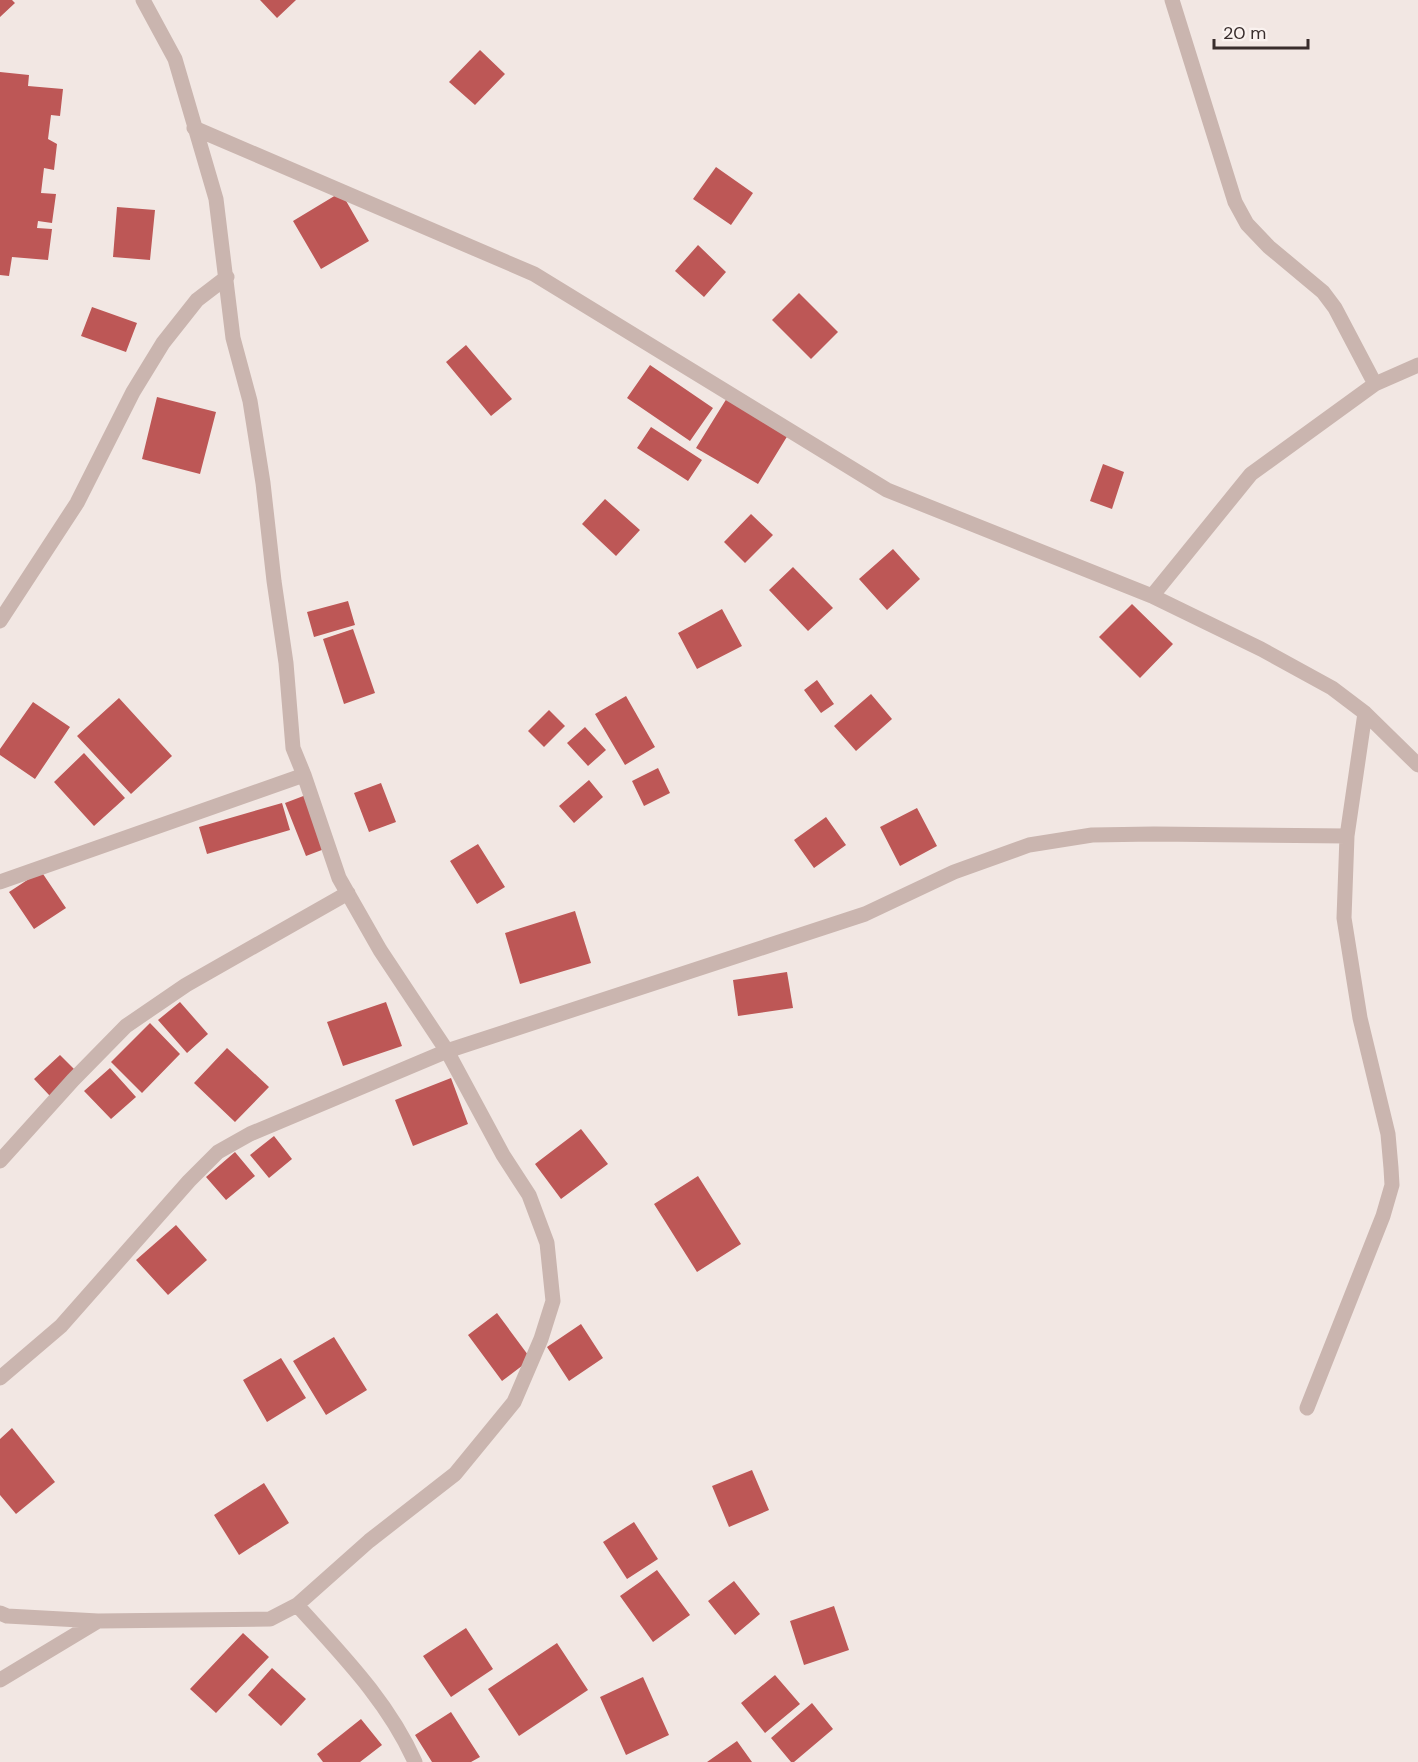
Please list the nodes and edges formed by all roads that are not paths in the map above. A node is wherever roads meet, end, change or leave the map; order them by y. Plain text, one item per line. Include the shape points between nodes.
1 (143, 0) edge
2 (1172, 0) edge
3 (194, 128) junction
4 (226, 277) junction
5 (1418, 366) edge
6 (1375, 384) junction
7 (1152, 596) junction
8 (0, 621) edge
9 (1365, 713) junction
10 (1418, 765) edge
11 (304, 775) junction
12 (1347, 836) junction
13 (0, 882) edge
14 (348, 892) junction
15 (447, 1051) junction
16 (0, 1161) edge
17 (0, 1378) edge
18 (1307, 1408) dead end
19 (297, 1605) junction
20 (0, 1612) edge
21 (98, 1621) junction
22 (0, 1680) edge
23 (415, 1762) edge

1 - 3 street via 175,59
2 - 6 street via 1235,202 1247,224 1269,247 1323,292
3 - 4 street via 216,200
3 - 7 street via 534,274 887,490
4 - 8 street via 197,300 163,343 133,392 77,503
4 - 11 street via 233,338 250,401 263,483 293,748
5 - 6 street
6 - 7 street via 1251,474
7 - 9 street via 1322,682
9 - 10 street
9 - 12 street
11 - 13 street
11 - 14 street via 339,878
12 - 15 street via 1092,835 1029,845 954,872 865,914
12 - 18 street via 1344,918 1360,1018 1388,1134 1392,1185
14 - 15 street via 380,950
14 - 16 street via 186,985 126,1026
15 - 17 street via 250,1134 218,1152 61,1326
15 - 19 street via 529,1195 547,1243 553,1302 514,1401 455,1474 369,1541
19 - 21 street via 270,1618
19 - 23 street via 383,1706
20 - 21 street via 7,1616
21 - 22 street

